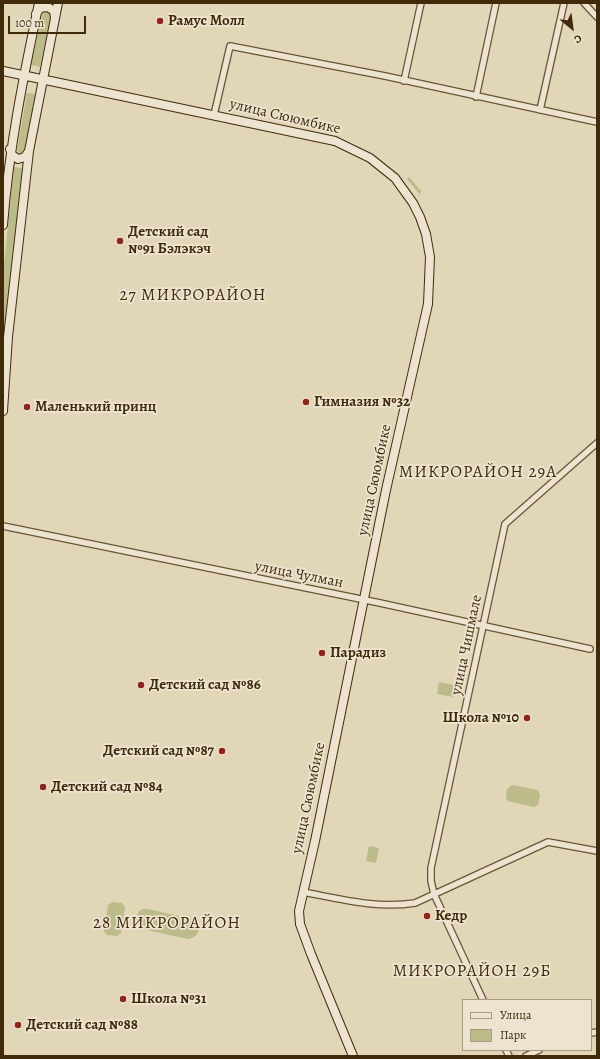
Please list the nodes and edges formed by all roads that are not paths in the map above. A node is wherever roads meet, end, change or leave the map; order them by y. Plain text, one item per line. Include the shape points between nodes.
1 (39, 3) edge
2 (58, 3) edge
3 (421, 3) edge
4 (496, 3) edge
5 (564, 3) edge
6 (584, 3) edge
7 (36, 14) junction
8 (597, 17) edge
9 (55, 18) junction
10 (3, 71) edge
11 (23, 75) junction
12 (42, 80) junction
13 (404, 81) junction
14 (476, 97) junction
15 (540, 110) junction
16 (214, 115) junction
17 (597, 122) edge
18 (10, 148) junction
19 (29, 151) junction
20 (3, 225) edge
21 (3, 412) edge
22 (597, 443) edge
23 (3, 526) edge
24 (363, 600) junction
25 (482, 624) junction
26 (590, 648) dead end
27 (597, 852) edge
28 (303, 892) junction
29 (434, 894) junction
30 (483, 999) edge
31 (537, 1051) edge
32 (353, 1056) edge
33 (526, 1056) edge

1 - 7 street
2 - 9 street
3 - 13 street
4 - 14 street
5 - 15 street
6 - 8 street
7 - 9 street via 40,8 48,7 54,11
7 - 11 street
9 - 12 street
10 - 11 street, улица Сююмбике
11 - 12 street, улица Сююмбике
11 - 18 street
12 - 16 street, улица Сююмбике
12 - 19 street
13 - 14 street
13 - 16 street via 230,46
14 - 15 street
15 - 17 street
16 - 24 street, улица Сююмбике via 335,141 359,151 395,178 413,203 426,234 430,257 428,304
18 - 19 street via 12,155 18,159 25,157
18 - 20 street
19 - 21 street via 8,337
22 - 25 street, улица Чишмале via 505,524
23 - 24 street, улица Чулман
24 - 25 street, улица Чулман
24 - 28 street, улица Сююмбике
25 - 26 street, улица Чулман
25 - 29 street, улица Чишмале via 431,868
27 - 29 street via 548,842
28 - 29 street via 384,906 415,903
28 - 32 street, улица Сююмбике via 299,911 300,924
29 - 30 street, улица Чишмале
31 - 33 street

